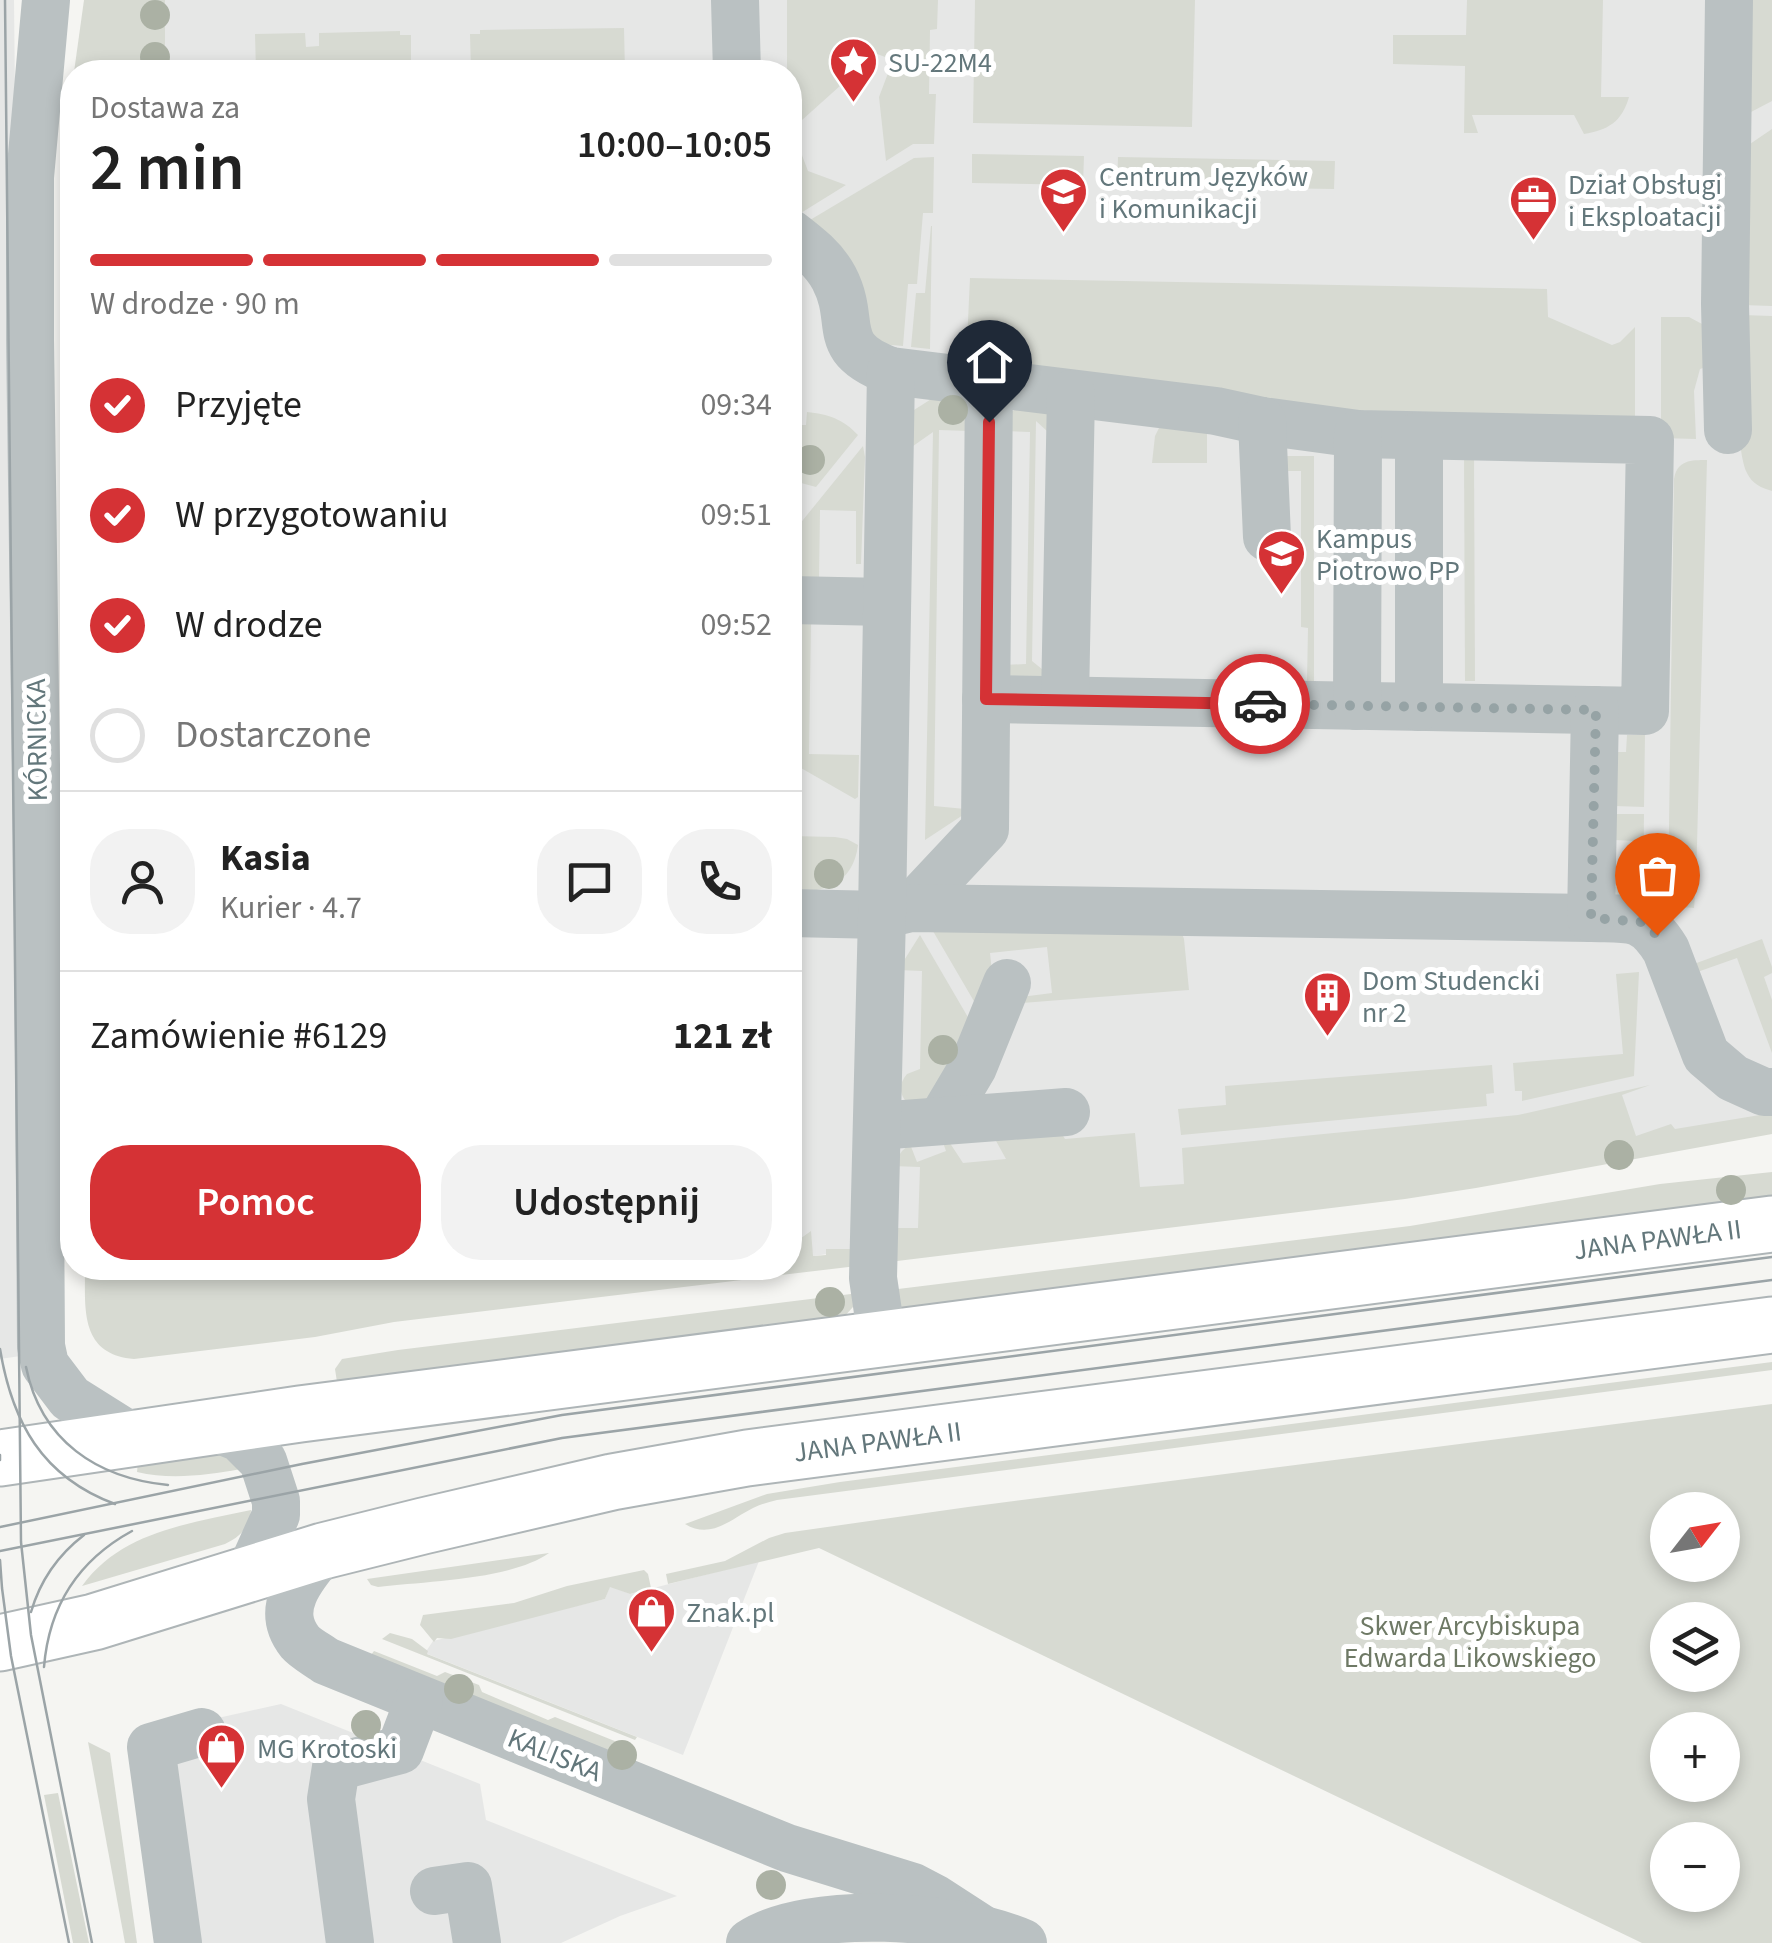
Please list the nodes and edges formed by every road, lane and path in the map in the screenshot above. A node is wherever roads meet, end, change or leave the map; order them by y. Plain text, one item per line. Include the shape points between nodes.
1 (46, 0) edge
2 (735, 0) edge
3 (1729, 0) edge
4 (736, 60) edge
5 (802, 242) edge
6 (0, 263) edge
7 (30, 340) junction
8 (891, 371) junction
9 (989, 383) junction
10 (1072, 394) junction
11 (1262, 421) junction
12 (1728, 430) dead end
13 (1358, 434) junction
14 (1419, 436) junction
15 (1266, 536) dead end
16 (53, 585) edge
17 (802, 600) edge
18 (886, 602) junction
19 (986, 699) junction
20 (1065, 700) junction
21 (1357, 706) junction
22 (1419, 707) junction
23 (1596, 710) junction
24 (55, 906) edge
25 (896, 912) junction
26 (802, 913) edge
27 (1591, 918) junction
28 (1007, 983) dead end
29 (1772, 1092) edge
30 (1066, 1112) dead end
31 (941, 1121) junction
32 (877, 1126) junction
33 (1772, 1224) edge
34 (1772, 1326) edge
35 (882, 1339) junction
36 (212, 1428) junction
37 (132, 1437) junction
38 (0, 1458) edge
39 (323, 1551) junction
40 (249, 1575) junction
41 (0, 1642) edge
42 (419, 1700) junction
43 (202, 1732) dead end
44 (434, 1891) dead end
45 (975, 1936) edge
46 (178, 1943) edge
47 (350, 1943) edge
48 (477, 1943) edge
49 (750, 1943) edge

1 - 7 street, KÓRNICKA via 30,177
2 - 4 street
3 - 12 street
5 - 8 street via 835,280 846,332 860,356
6 - 7 street
7 - 16 street, KÓRNICKA
8 - 9 street
8 - 18 street
9 - 10 street
9 - 19 street
10 - 11 street
10 - 20 street
11 - 13 street
11 - 15 street
13 - 14 street
13 - 21 street
14 - 22 street
14 - 23 street via 1650,440 1645,711
16 - 24 street, KÓRNICKA
17 - 18 street
18 - 25 street
19 - 20 street
19 - 25 street via 985,828
20 - 21 street
21 - 22 street
22 - 23 street
23 - 27 street
24 - 37 street, KÓRNICKA via 40,1346 44,1365 70,1398
25 - 26 street
25 - 27 street
25 - 32 street
27 - 29 street via 1650,928 1666,950 1706,1055 1733,1078
28 - 31 street via 974,1067
30 - 31 street
31 - 32 street
32 - 35 street via 873,1278
33 - 35 main road, JANA PAWŁA II
34 - 39 main road, JANA PAWŁA II via 747,1458 612,1482
35 - 36 main road, JANA PAWŁA II
36 - 37 main road, JANA PAWŁA II
36 - 40 street via 240,1438 263,1460 276,1501
37 - 38 main road, JANA PAWŁA II
39 - 40 main road, JANA PAWŁA II
39 - 42 street, KALISKA via 292,1594 288,1613 301,1644
40 - 41 main road, JANA PAWŁA II via 94,1622
42 - 45 street, KALISKA via 787,1848 913,1888
42 - 47 street via 400,1750 336,1767 331,1800
43 - 46 street via 151,1747
44 - 48 street via 468,1886
45 - 49 street via 891,1918 803,1922

